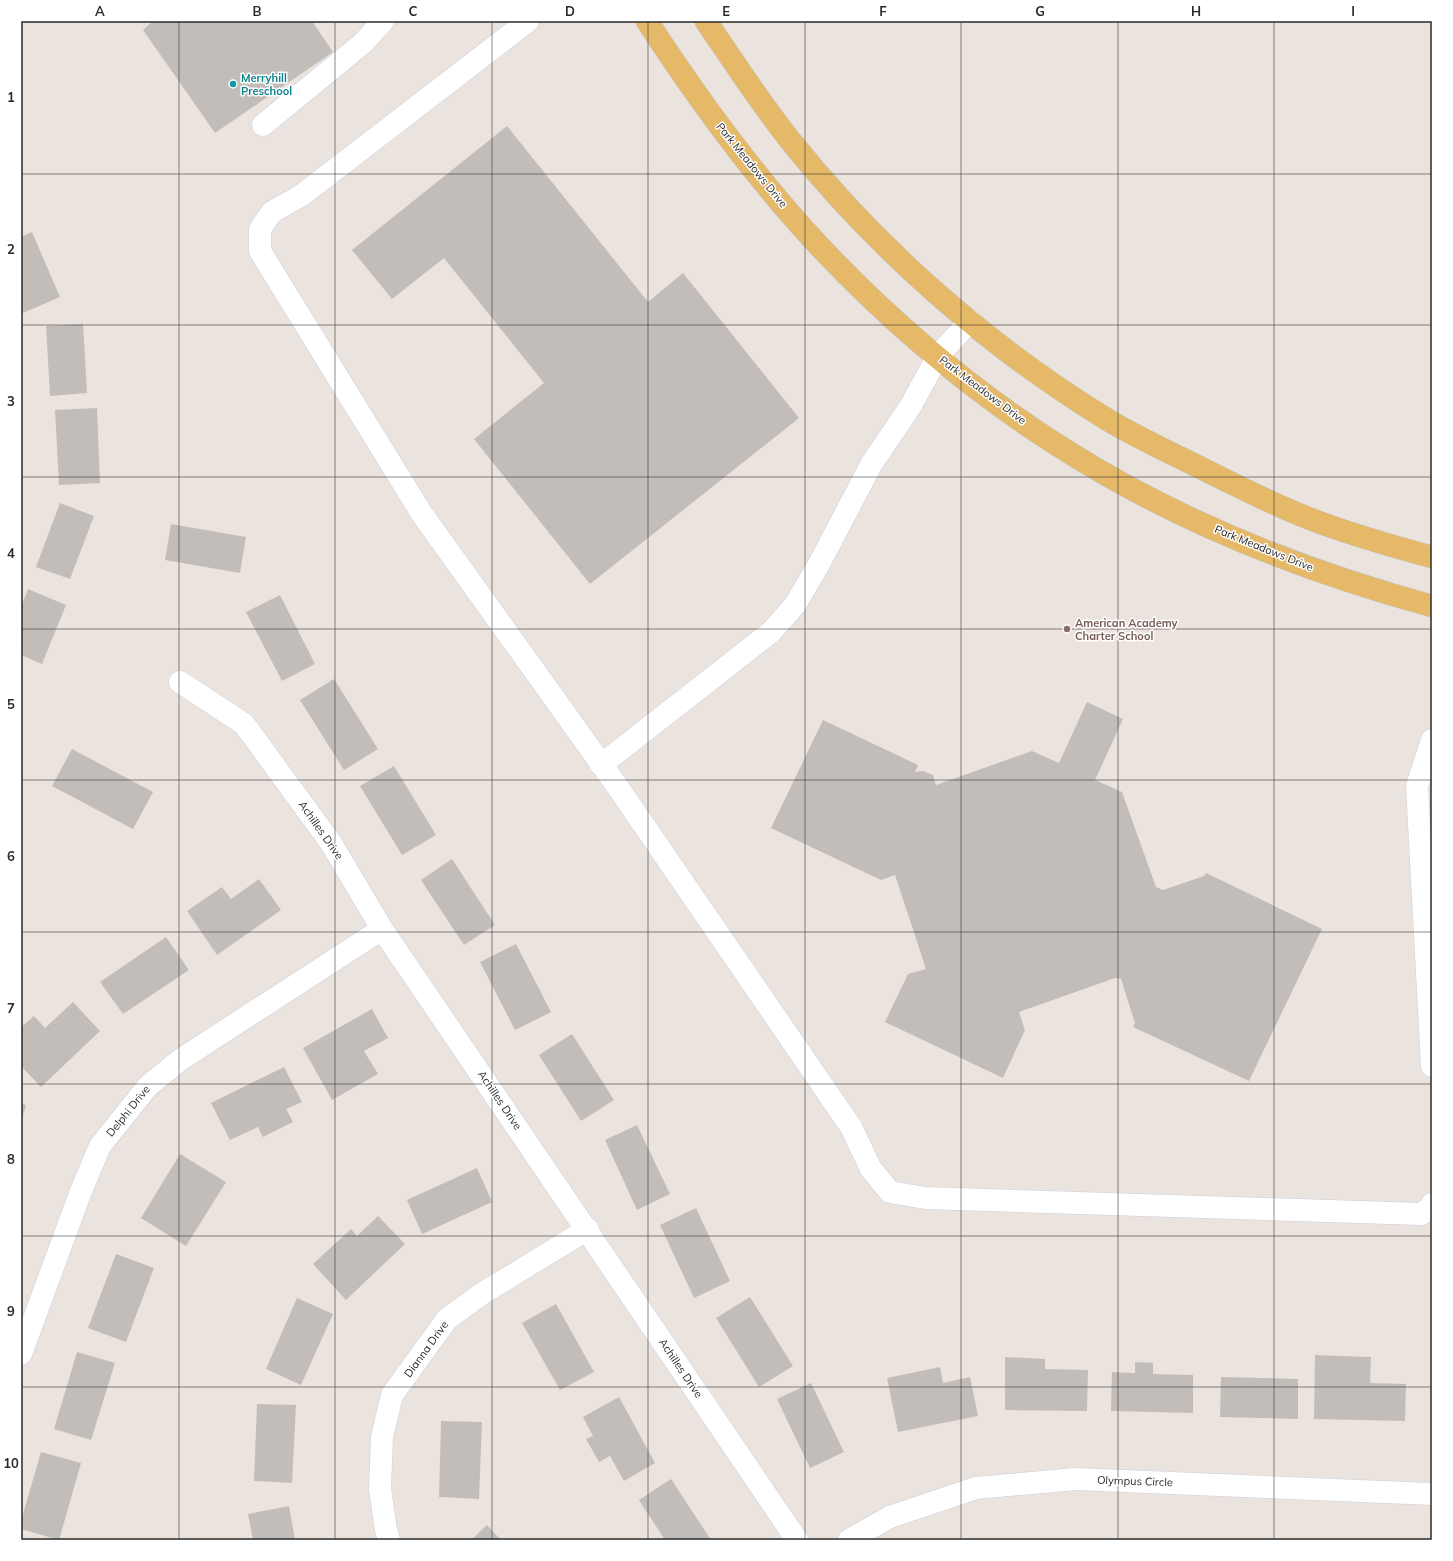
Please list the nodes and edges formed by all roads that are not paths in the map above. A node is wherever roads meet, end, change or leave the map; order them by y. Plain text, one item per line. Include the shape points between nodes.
1 (528, 21) edge
2 (647, 21) edge
3 (706, 21) edge
4 (381, 22) edge
5 (264, 125) dead end
6 (970, 321) junction
7 (938, 356) junction
8 (1432, 557) edge
9 (1432, 606) edge
10 (180, 682) dead end
11 (1432, 740) edge
12 (601, 765) junction
13 (382, 928) junction
14 (1432, 1066) edge
15 (1432, 1204) edge
16 (588, 1229) junction
17 (21, 1354) edge
18 (1432, 1494) edge
19 (389, 1540) edge
20 (797, 1540) edge
21 (850, 1540) edge

1 - 12 street via 302,194 272,212 260,229 260,251 422,514
2 - 7 main road, Park Meadows Drive via 728,138 773,193 822,249 876,302
3 - 6 main road via 752,90 828,185 922,280
4 - 5 street via 363,43
6 - 7 street
6 - 8 main road via 1042,376 1109,420 1176,456 1321,523
7 - 9 main road, Park Meadows Drive via 997,404 1063,449 1198,522 1316,570 1389,595
7 - 12 street via 910,407 872,463 795,605 771,632
10 - 13 street, Achilles Drive via 244,724 331,842
11 - 14 street via 1417,786
12 - 15 street via 851,1127 870,1169 890,1192 925,1198 1422,1214
13 - 16 street, Achilles Drive
13 - 17 street, Delphi Drive via 180,1060 144,1091 100,1146
16 - 19 street, Dianna Drive via 483,1293 447,1319 392,1395 382,1437 380,1489
16 - 20 street, Achilles Drive
18 - 21 street, Olympus Circle via 1076,1479 976,1488 890,1517

